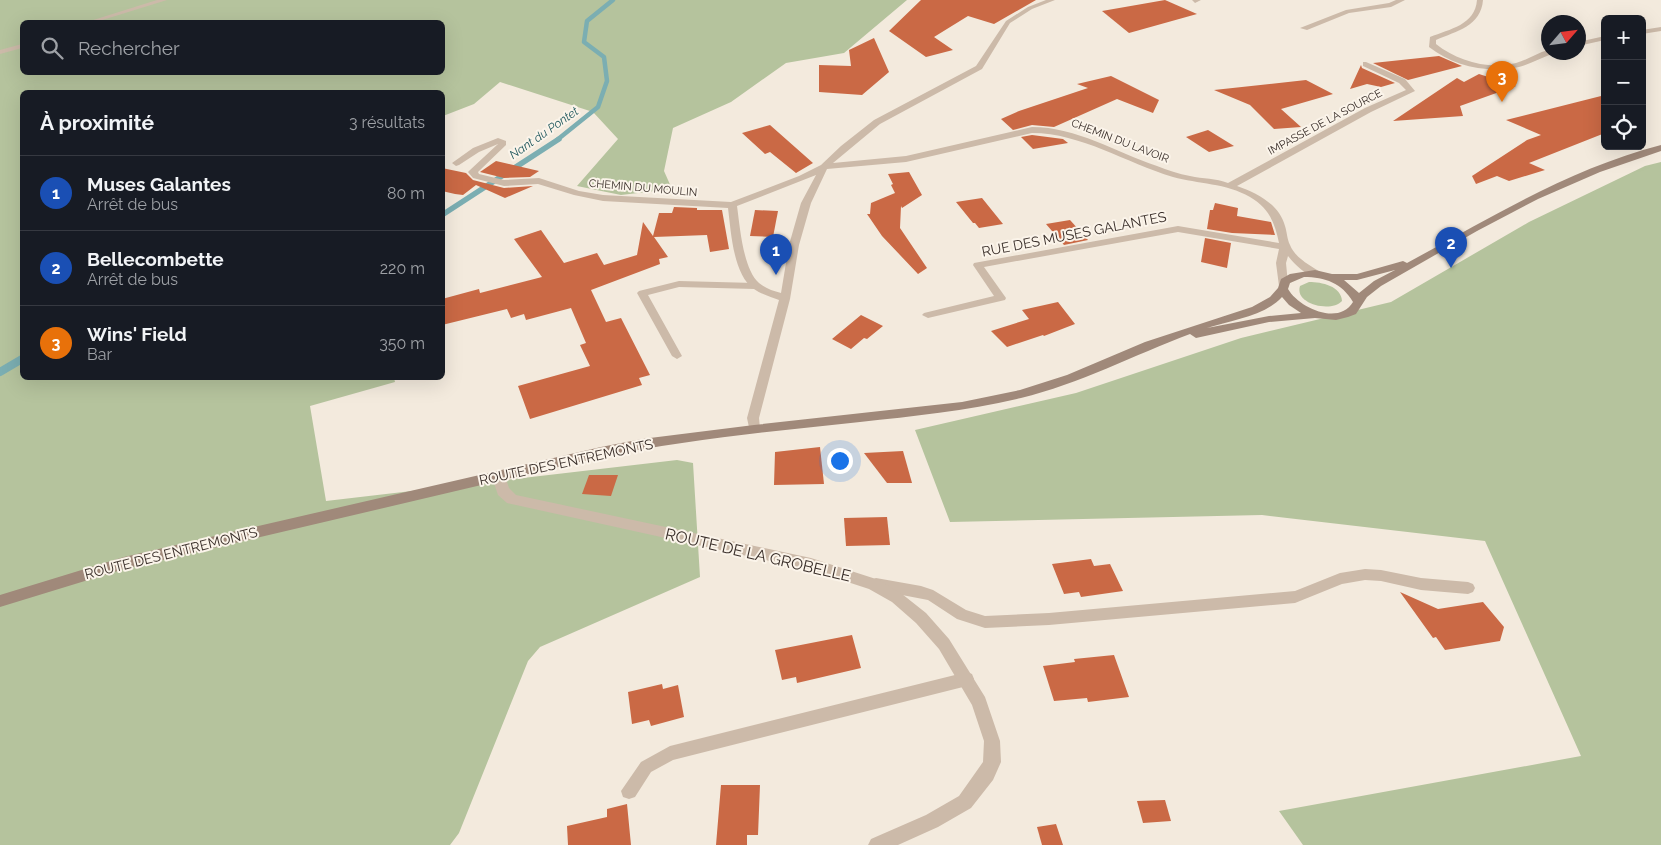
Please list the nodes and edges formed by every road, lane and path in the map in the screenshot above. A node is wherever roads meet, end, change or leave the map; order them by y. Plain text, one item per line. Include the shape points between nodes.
1 (164, 0) edge
2 (1052, 0) edge
3 (1402, 0) edge
4 (1480, 0) edge
5 (97, 20) edge
6 (1304, 28) dead end
7 (1661, 29) edge
8 (1646, 31) edge
9 (1601, 39) edge
10 (1586, 42) edge
11 (20, 47) edge
12 (0, 52) edge
13 (1541, 55) edge
14 (1366, 64) dead end
15 (1661, 148) edge
16 (456, 164) dead end
17 (824, 168) junction
18 (1229, 186) junction
19 (732, 205) junction
20 (1286, 248) junction
21 (1418, 261) junction
22 (1322, 276) junction
23 (755, 286) junction
24 (1283, 287) junction
25 (785, 298) junction
26 (1358, 301) junction
27 (1317, 314) junction
28 (928, 315) dead end
29 (1164, 340) junction
30 (677, 356) dead end
31 (754, 429) junction
32 (498, 477) junction
33 (874, 584) junction
34 (1468, 588) dead end
35 (0, 601) edge
36 (967, 679) junction
37 (629, 791) dead end
38 (877, 845) edge

1 - 5 street
2 - 17 street via 1030,8 1008,22 979,68 877,122
3 - 6 street via 1391,5 1348,11
4 - 13 street via 1481,10 1476,18 1433,40 1432,45 1439,52 1489,66 1514,66
7 - 8 street
9 - 10 street
11 - 12 street
14 - 18 street, IMPASSE DE LA SOURCE via 1402,81 1411,91 1368,110
15 - 21 main road, ROUTE DES ENTREMONTS via 1573,180 1494,218
16 - 19 street, CHEMIN DU MOULIN via 492,142 501,141 502,145 473,172 476,176 504,183 538,181 603,198
17 - 18 street, CHEMIN DU LAVOIR via 906,159 1032,130 1051,130 1069,134 1152,168
17 - 19 street
17 - 25 street via 806,203 794,245
18 - 20 street, CHEMIN DU LAVOIR via 1252,194 1266,204 1280,224
19 - 23 street via 748,277
20 - 22 street, CHEMIN DU LAVOIR via 1298,263
20 - 24 street, CHEMIN DU LAVOIR via 1281,263
20 - 28 street, RUE DES MUSES GALANTES via 1178,229 1000,260 978,265 1001,298
21 - 22 main road, ROUTE DES ENTREMONTS via 1357,277
21 - 26 main road, ROUTE DES ENTREMONTS
22 - 24 main road, ROUTE DES ENTREMONTS via 1298,274 1288,278
22 - 26 main road, ROUTE DES ENTREMONTS via 1351,290
23 - 25 street
23 - 30 lane via 678,284 642,293
24 - 27 main road, ROUTE DES ENTREMONTS via 1285,295 1297,306
24 - 29 main road, ROUTE DES ENTREMONTS via 1266,305
25 - 31 street via 759,390
26 - 27 main road, ROUTE DES ENTREMONTS via 1350,314
27 - 29 main road, ROUTE DES ENTREMONTS via 1269,319
29 - 31 main road, ROUTE DES ENTREMONTS via 1071,378 1021,394 962,406
31 - 32 main road, ROUTE DES ENTREMONTS via 634,445
32 - 33 street, ROUTE DE LA GROBELLE via 503,491 512,499 811,564
32 - 35 main road, ROUTE DES ENTREMONTS via 124,562
33 - 34 lane via 933,596 962,615 985,622 1295,597 1336,579 1357,575 1377,574 1423,584
33 - 36 street, ROUTE DE LA GROBELLE via 920,618 944,644
36 - 37 lane via 670,753 646,767
36 - 38 street, ROUTE DE LA GROBELLE via 979,702 992,741 992,762 987,774 965,802 932,821

